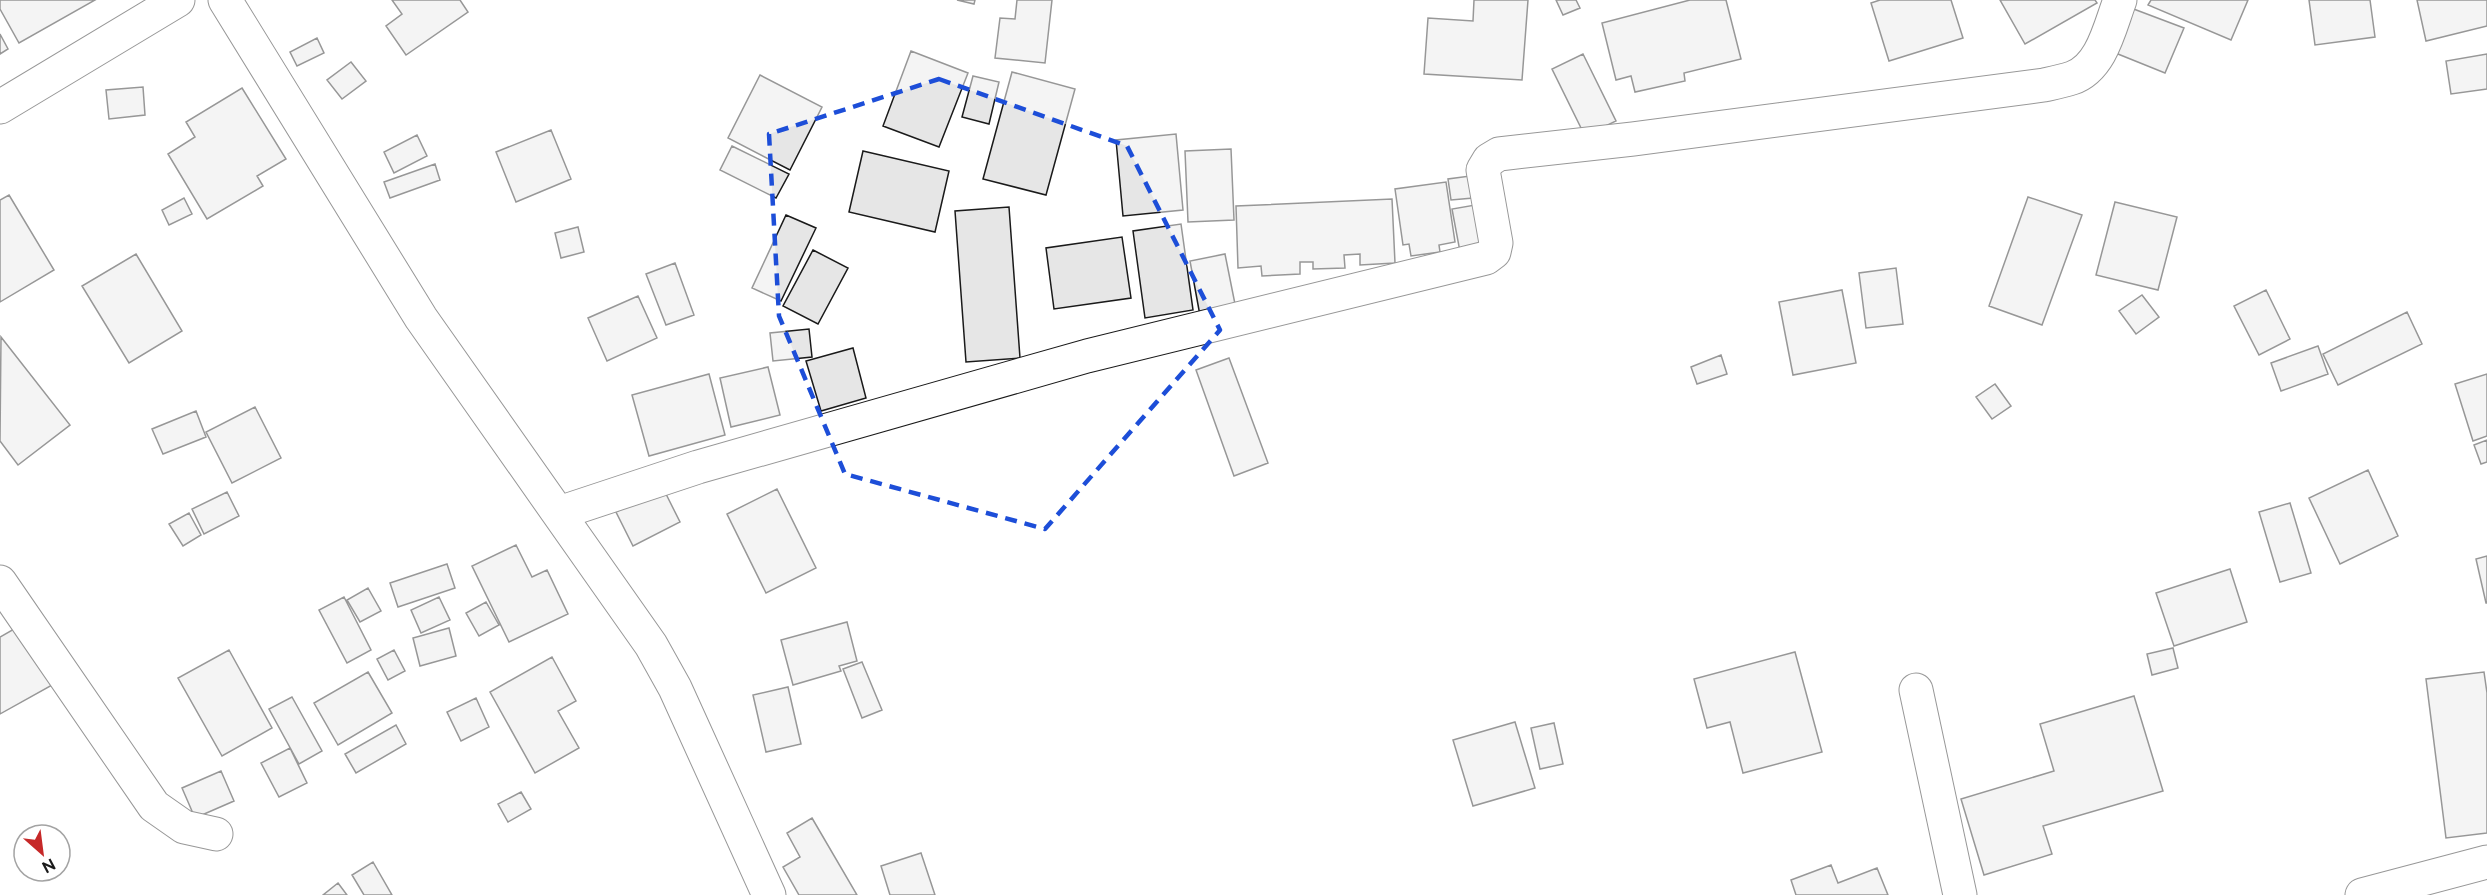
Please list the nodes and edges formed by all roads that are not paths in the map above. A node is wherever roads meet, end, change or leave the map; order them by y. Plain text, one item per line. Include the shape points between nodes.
1 (178, 0) edge
2 (225, 0) edge
3 (2120, 0) edge
4 (0, 107) edge
5 (559, 513) junction
6 (0, 582) edge
7 (1917, 690) dead end
8 (216, 834) dead end
9 (2487, 861) edge
10 (769, 895) edge
11 (1960, 895) edge
12 (2362, 895) edge

1 - 4 street
2 - 5 street via 421,318
3 - 5 street via 2101,50 2087,69 2074,78 2044,85 1499,154 1489,160 1484,170 1496,243 1494,252 1486,258 1087,356 698,467
5 - 10 street via 651,645 675,688
6 - 8 street via 154,806 184,827
7 - 11 street
9 - 12 street

